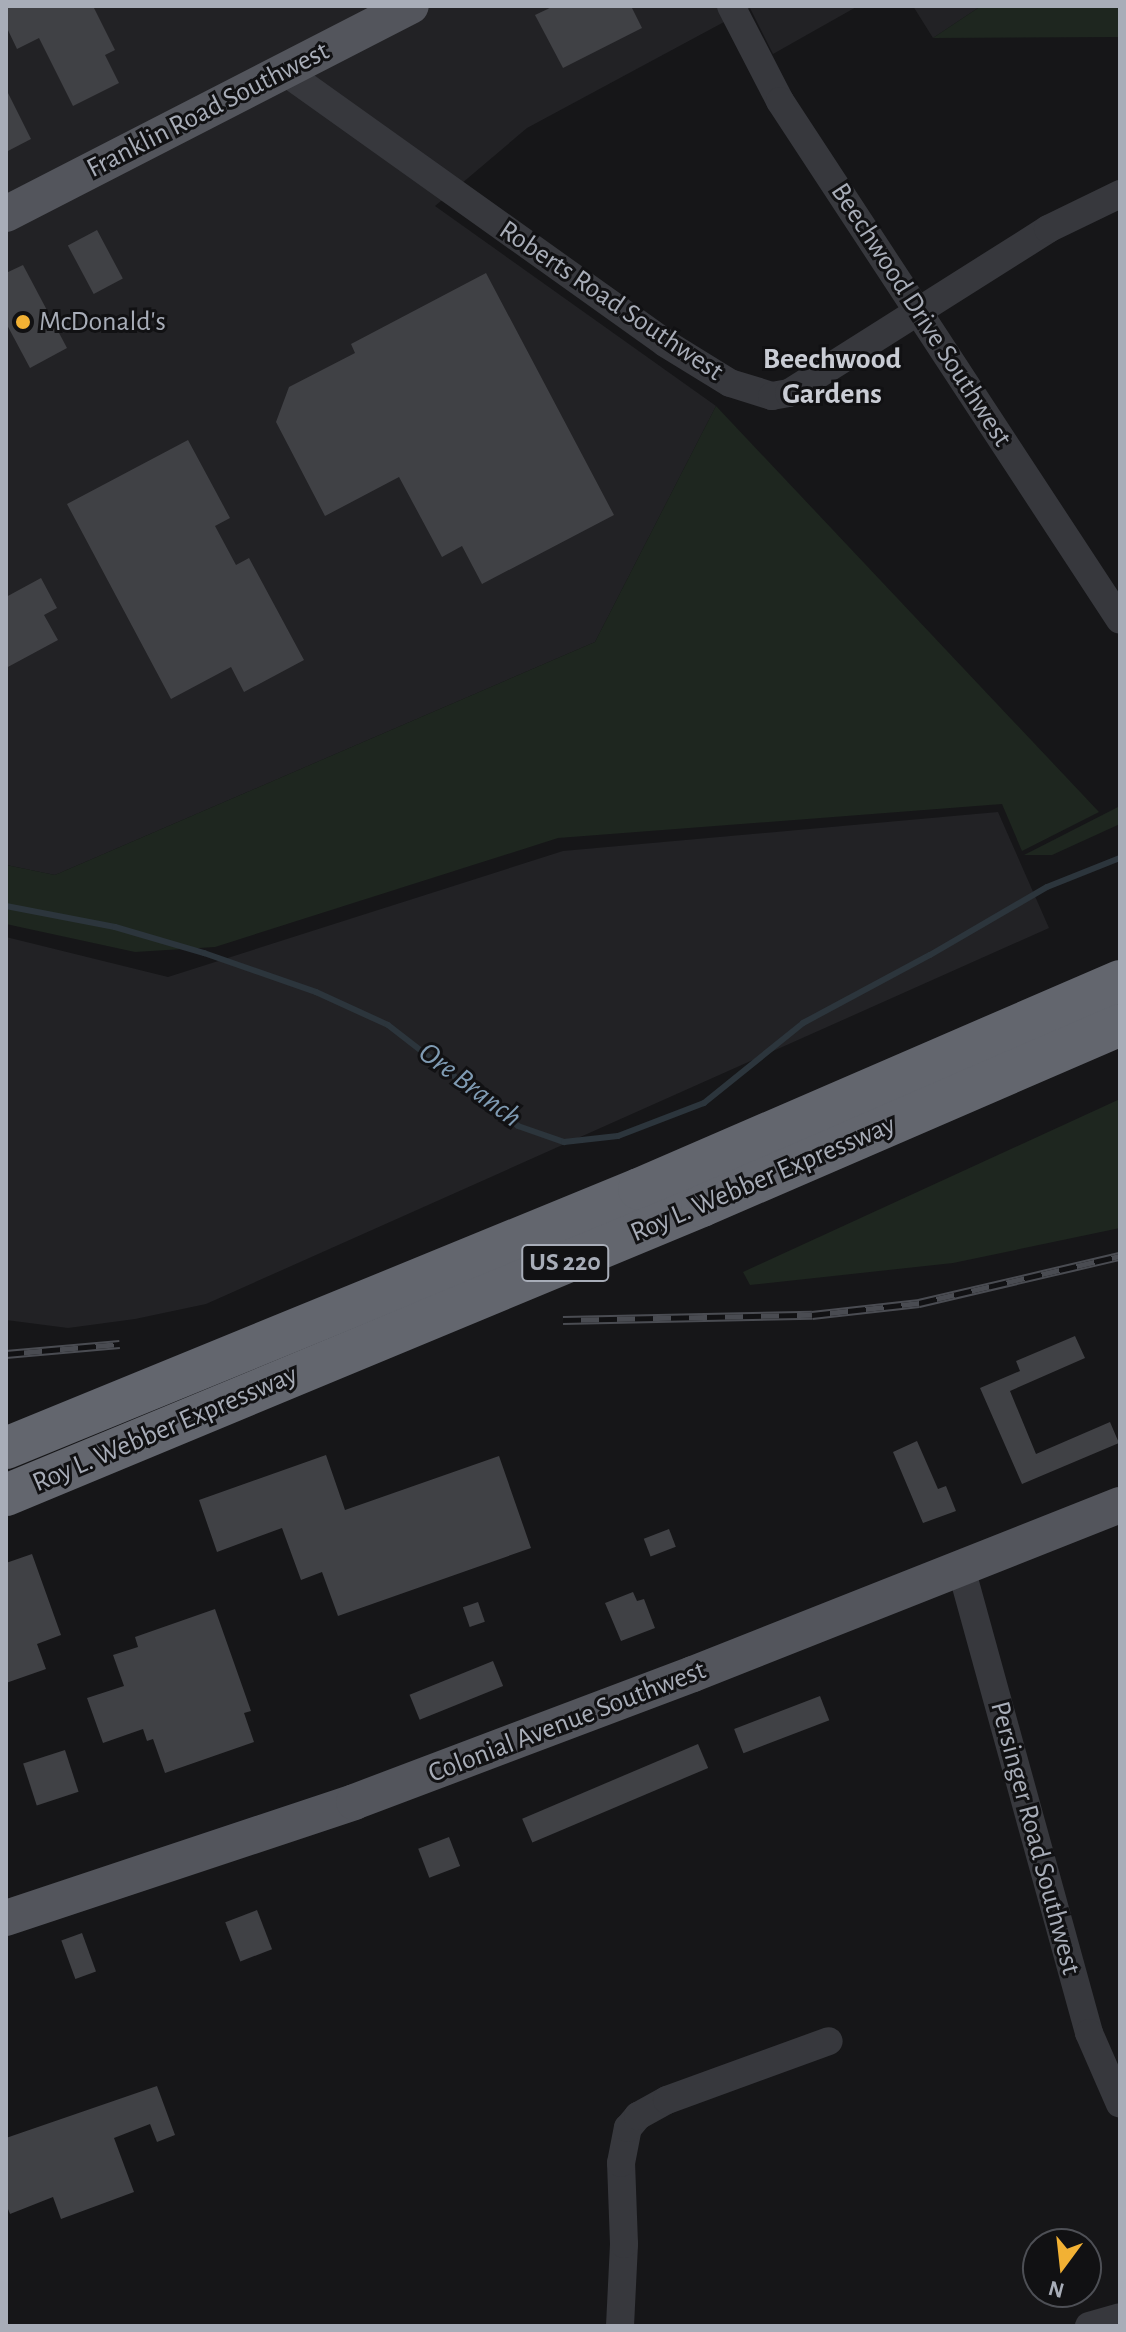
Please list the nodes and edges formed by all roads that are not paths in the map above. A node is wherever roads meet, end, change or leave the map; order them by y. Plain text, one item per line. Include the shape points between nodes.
1 (411, 6) edge
2 (731, 6) edge
3 (284, 71) junction
4 (1120, 194) edge
5 (6, 214) edge
6 (918, 310) junction
7 (1120, 620) edge
8 (1120, 981) edge
9 (1120, 1025) edge
10 (6, 1448) edge
11 (6, 1495) edge
12 (1120, 1505) edge
13 (961, 1568) junction
14 (6, 1918) edge
15 (829, 2041) dead end
16 (1120, 2104) edge
17 (1120, 2317) edge
18 (620, 2326) edge
19 (1089, 2326) edge

1 - 3 main road, Franklin Road Southwest
2 - 6 street, Beechwood Drive Southwest via 780,101
3 - 5 main road, Franklin Road Southwest
3 - 6 street, Roberts Road Southwest via 665,343 712,374 758,394 789,393
4 - 6 street, Roberts Road Southwest via 1048,229
6 - 7 street, Beechwood Drive Southwest
8 - 10 highway, Roy L. Webber Expressway / US 220 via 639,1189
9 - 11 highway, Roy L. Webber Expressway / US 220
12 - 13 main road, Colonial Avenue Southwest
13 - 14 main road, Colonial Avenue Southwest via 354,1802
13 - 16 street, Persinger Road Southwest via 1089,2033
15 - 18 street via 667,2100 628,2128 621,2163
17 - 19 street

